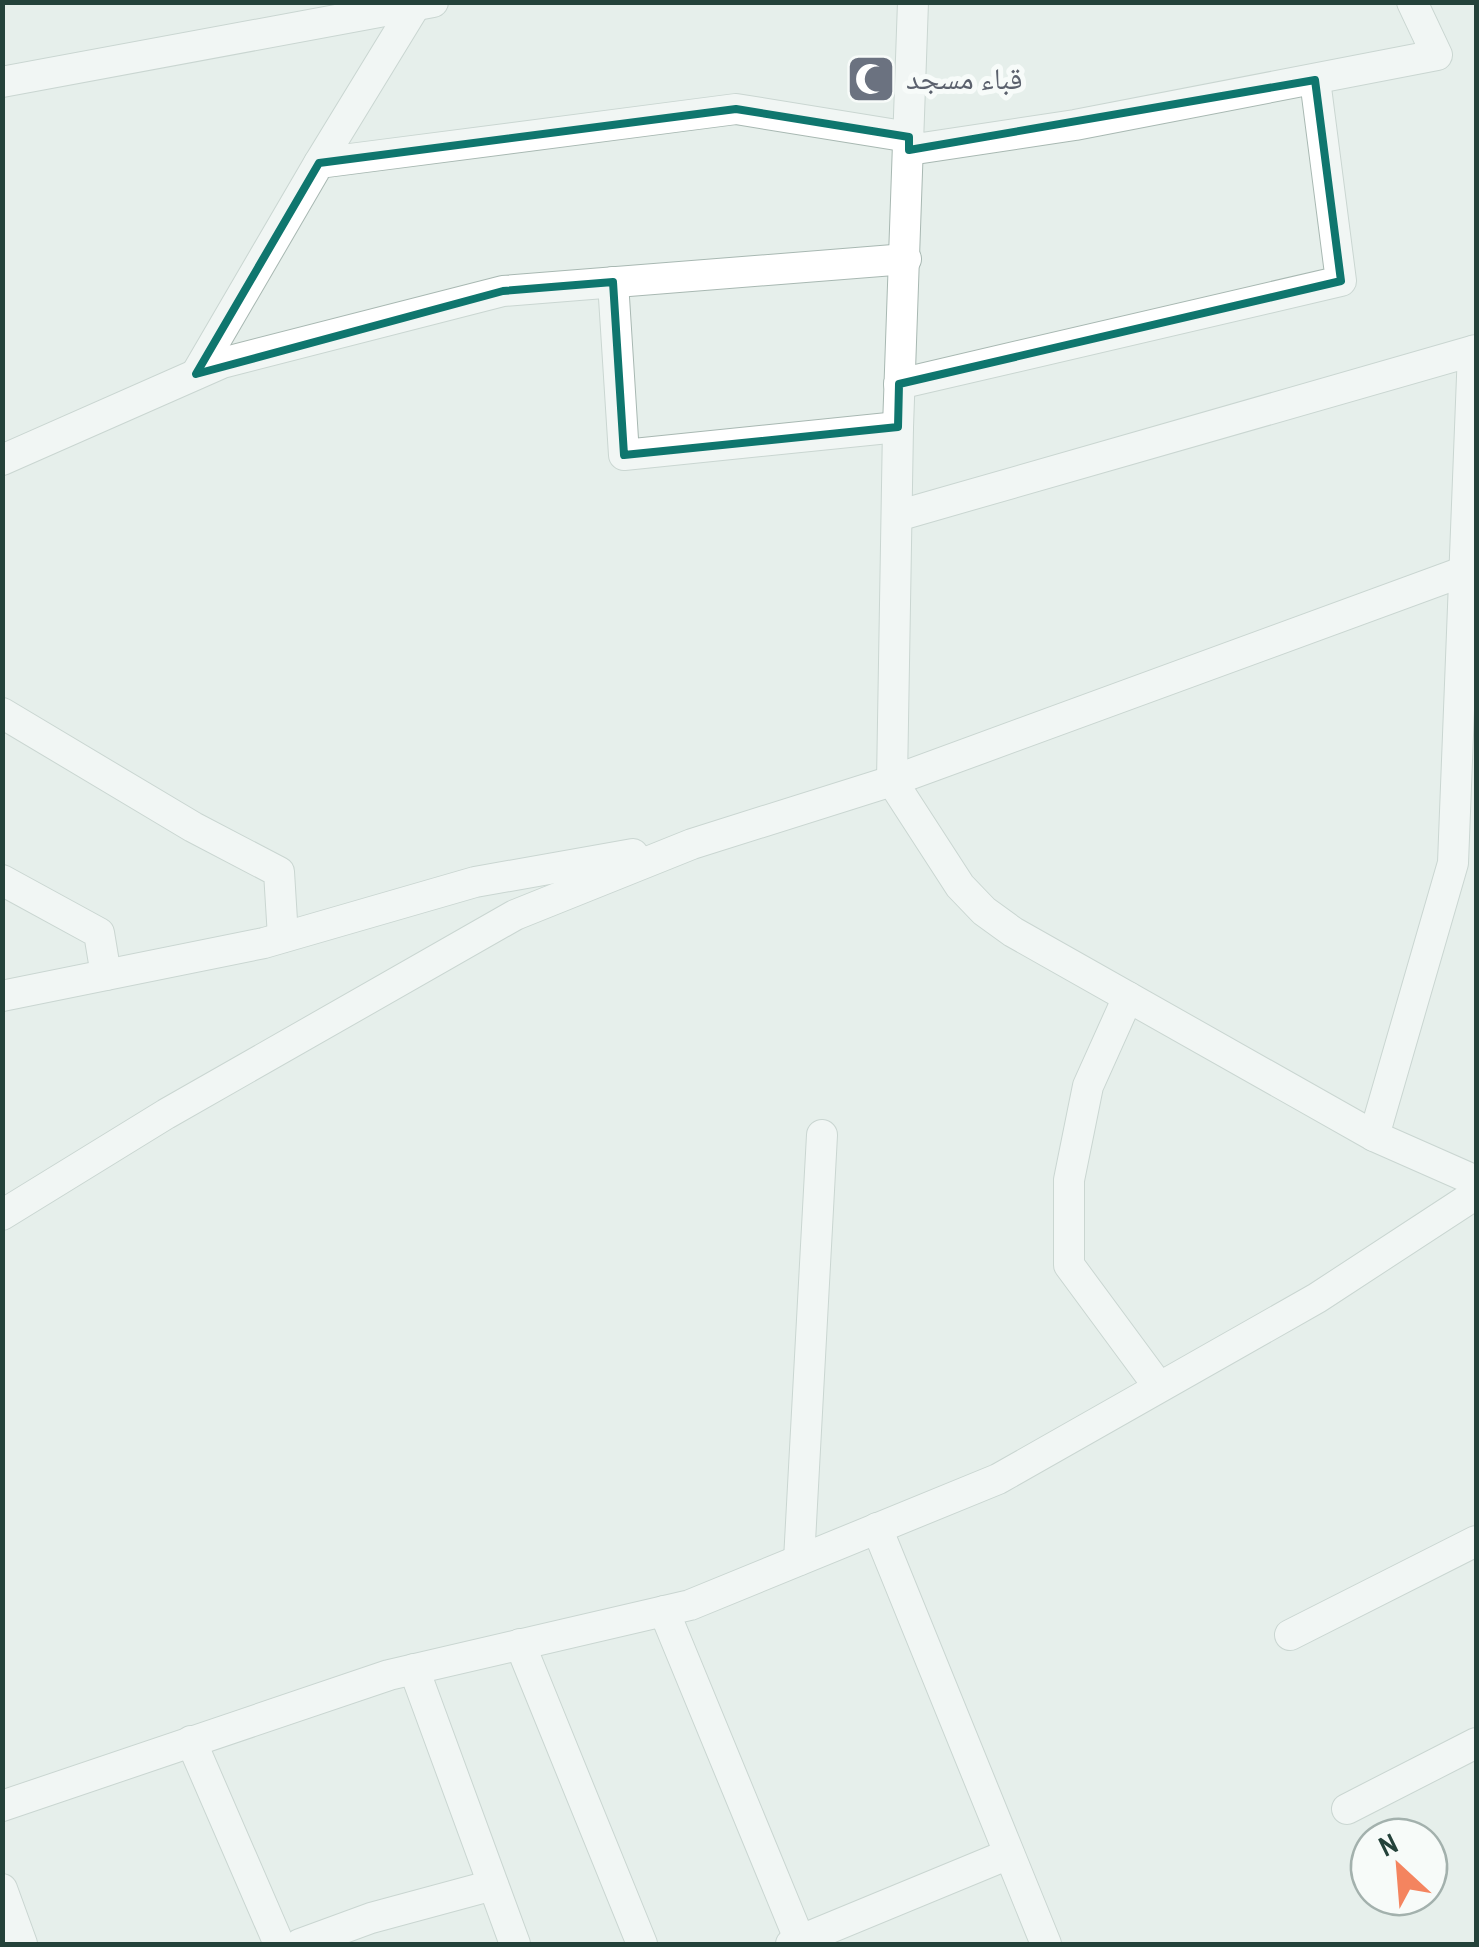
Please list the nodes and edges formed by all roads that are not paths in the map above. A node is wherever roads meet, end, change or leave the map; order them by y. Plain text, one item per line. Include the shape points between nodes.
1 (913, 2) edge
2 (1412, 2) edge
3 (424, 4) edge
4 (1314, 80) junction
5 (2, 82) edge
6 (909, 143) junction
7 (319, 163) junction
8 (906, 260) junction
9 (613, 282) junction
10 (1475, 350) edge
11 (196, 374) junction
12 (899, 384) junction
13 (898, 427) junction
14 (2, 460) edge
15 (896, 516) junction
16 (1465, 571) junction
17 (2, 713) edge
18 (892, 780) junction
19 (692, 844) junction
20 (2, 880) edge
21 (283, 937) junction
22 (106, 975) junction
23 (2, 996) edge
24 (1128, 997) junction
25 (822, 1135) dead end
26 (1374, 1136) junction
27 (1476, 1181) edge
28 (1476, 1194) edge
29 (2, 1215) edge
30 (1159, 1387) junction
31 (877, 1528) junction
32 (1474, 1548) edge
33 (799, 1560) junction
34 (664, 1611) junction
35 (1290, 1635) dead end
36 (520, 1644) junction
37 (414, 1669) junction
38 (191, 1741) junction
39 (1476, 1744) edge
40 (2, 1806) edge
41 (1348, 1809) dead end
42 (1009, 1854) junction
43 (493, 1885) junction
44 (2, 1890) edge
45 (796, 1943) edge
46 (22, 1944) edge
47 (279, 1944) edge
48 (300, 1944) edge
49 (515, 1944) edge
50 (642, 1944) edge
51 (1046, 1944) edge

1 - 6 street
2 - 4 street via 1437,55
3 - 5 street
3 - 7 street
4 - 6 street via 1075,125
4 - 12 street via 1341,281
6 - 7 street via 736,109
6 - 8 street
7 - 11 street
8 - 9 street
8 - 12 street
9 - 11 street via 503,291
9 - 13 street via 624,455
10 - 15 street
10 - 16 street
11 - 14 street
12 - 13 street
13 - 15 street
15 - 18 street
16 - 18 street
16 - 26 street via 1453,864
17 - 21 street via 279,872
18 - 19 street
18 - 24 street via 960,886 984,911
19 - 21 street via 474,882
19 - 29 street via 515,915
20 - 22 street via 99,934
21 - 22 street
22 - 23 street
24 - 26 street
24 - 30 street via 1088,1086 1070,1180 1069,1265
25 - 33 street
26 - 27 street
28 - 30 street via 1317,1298
30 - 31 street via 998,1478
31 - 33 street
31 - 42 street
32 - 35 street
33 - 34 street
34 - 36 street
34 - 45 street
36 - 37 street
36 - 50 street
37 - 38 street
37 - 43 street
38 - 40 street
38 - 47 street
39 - 41 street
42 - 45 street
42 - 51 street
43 - 48 street
43 - 49 street
44 - 46 street

